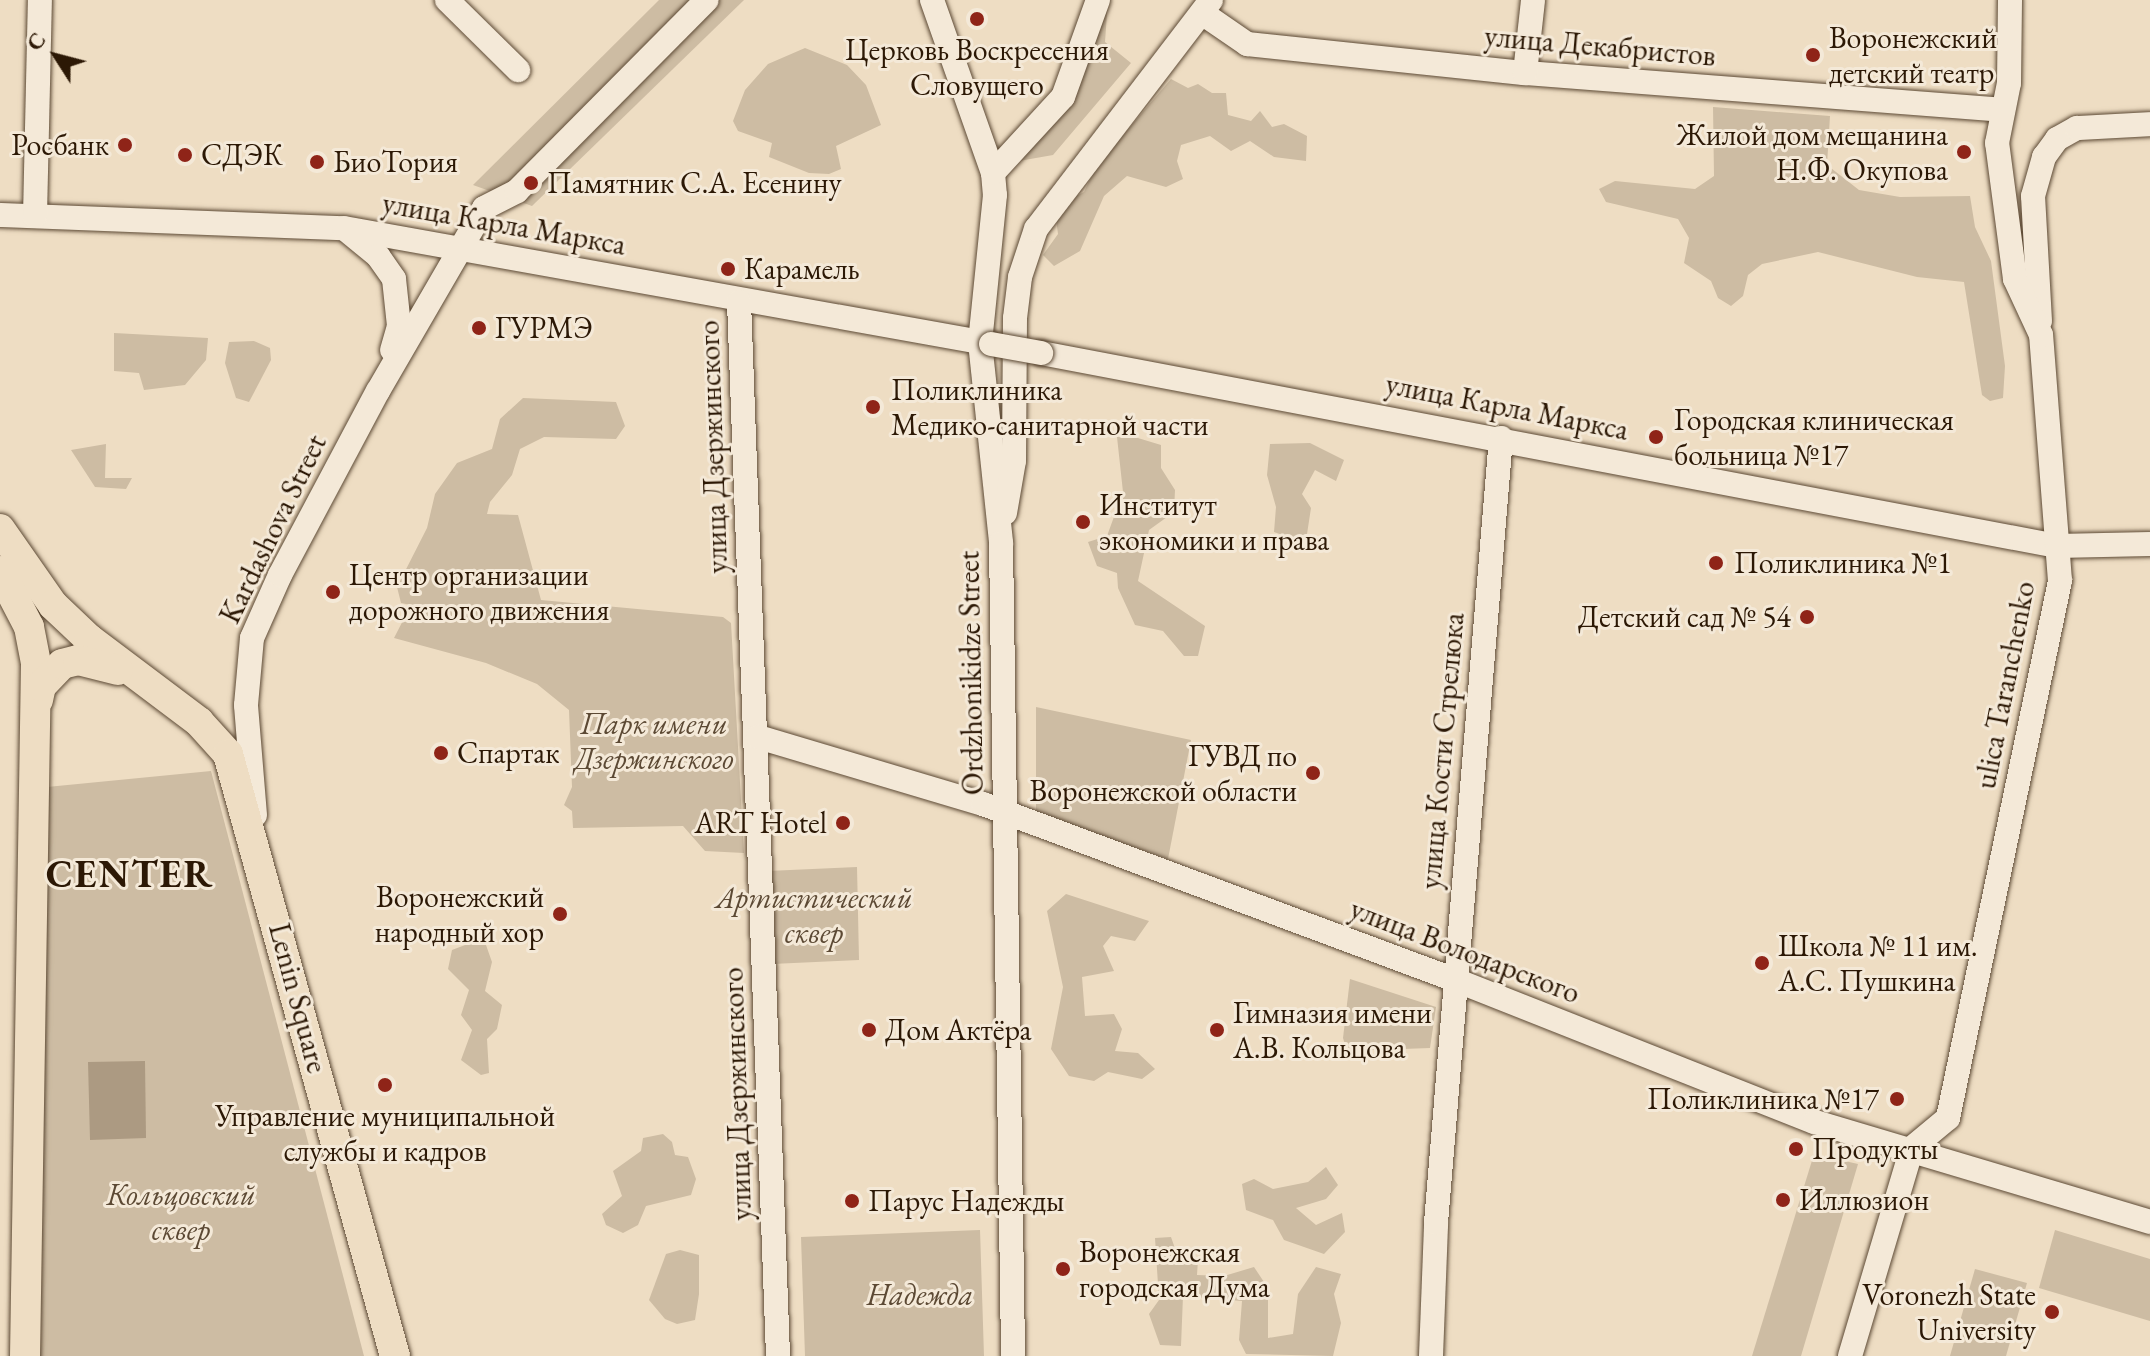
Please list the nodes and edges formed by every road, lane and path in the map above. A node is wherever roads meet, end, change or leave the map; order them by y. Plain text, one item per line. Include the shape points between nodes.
1 (40, 0) edge
2 (447, 0) edge
3 (707, 0) edge
4 (932, 0) edge
5 (1098, 0) edge
6 (1533, 0) edge
7 (2010, 0) edge
8 (1206, 6) edge
9 (518, 70) dead end
10 (1525, 73) junction
11 (2003, 110) junction
12 (2150, 124) edge
13 (993, 173) junction
14 (0, 215) edge
15 (35, 216) junction
16 (344, 228) junction
17 (461, 246) junction
18 (739, 302) junction
19 (2041, 335) junction
20 (986, 343) junction
21 (378, 391) junction
22 (1501, 438) junction
23 (0, 529) edge
24 (1001, 543) junction
25 (2150, 545) edge
26 (2057, 546) junction
27 (0, 571) edge
28 (138, 679) junction
29 (34, 719) junction
30 (758, 737) junction
31 (1007, 815) junction
32 (258, 846) junction
33 (1458, 981) junction
34 (1912, 1148) junction
35 (2150, 1222) edge
36 (25, 1356) edge
37 (395, 1356) edge
38 (778, 1356) edge
39 (1013, 1356) edge
40 (1431, 1356) edge
41 (1850, 1356) edge

1 - 15 street
2 - 9 street
3 - 17 street, Kardashova Street via 517,191 484,208
4 - 13 street, Ordzhonikidze Street
5 - 13 street via 1063,97
6 - 10 street
7 - 11 street, ulica Taranchenko via 2009,83
8 - 10 street, улица Декабристов via 1247,44
8 - 24 street via 1036,229 1020,277 1015,318 1014,461
10 - 11 street, улица Декабристов
11 - 19 street, ulica Taranchenko via 1997,143 2015,279
12 - 19 street via 2077,128 2057,139 2044,157 2033,196
13 - 20 street, Ordzhonikidze Street
14 - 15 street, улица Карла Маркса
15 - 16 street, улица Карла Маркса
16 - 17 street, улица Карла Маркса
16 - 21 street, Kardashova Street via 378,256 394,279 399,326
17 - 18 street, улица Карла Маркса
17 - 21 street, Kardashova Street
18 - 20 street, улица Карла Маркса
18 - 30 street, улица Дзержинского
19 - 26 street, ulica Taranchenko
20 - 22 street, улица Карла Маркса, bridge
20 - 24 street, Ordzhonikidze Street
21 - 32 street, Kardashova Street via 252,638 246,705
22 - 26 street, улица Карла Маркса
22 - 33 street, улица Кости Стрелюка
23 - 28 main road, Lenin Square via 53,605
24 - 31 street, Ordzhonikidze Street
25 - 26 street, улица Карла Маркса
26 - 34 street, ulica Taranchenko via 2060,581 2046,656 1948,1118
27 - 29 main road, Lenin Square via 29,627 36,664
28 - 29 main road, Lenin Square via 98,662 62,664 41,686
28 - 32 main road, Lenin Square via 199,722 228,754
29 - 36 main road, Lenin Square
30 - 31 street, улица Володарского
30 - 38 street, улица Дзержинского
31 - 33 street, улица Володарского
31 - 39 street, Ordzhonikidze Street
32 - 37 main road, Lenin Square
33 - 34 street, улица Володарского via 1815,1122
33 - 40 street, улица Кости Стрелюка via 1436,1223
34 - 35 street, улица Володарского
34 - 41 street

